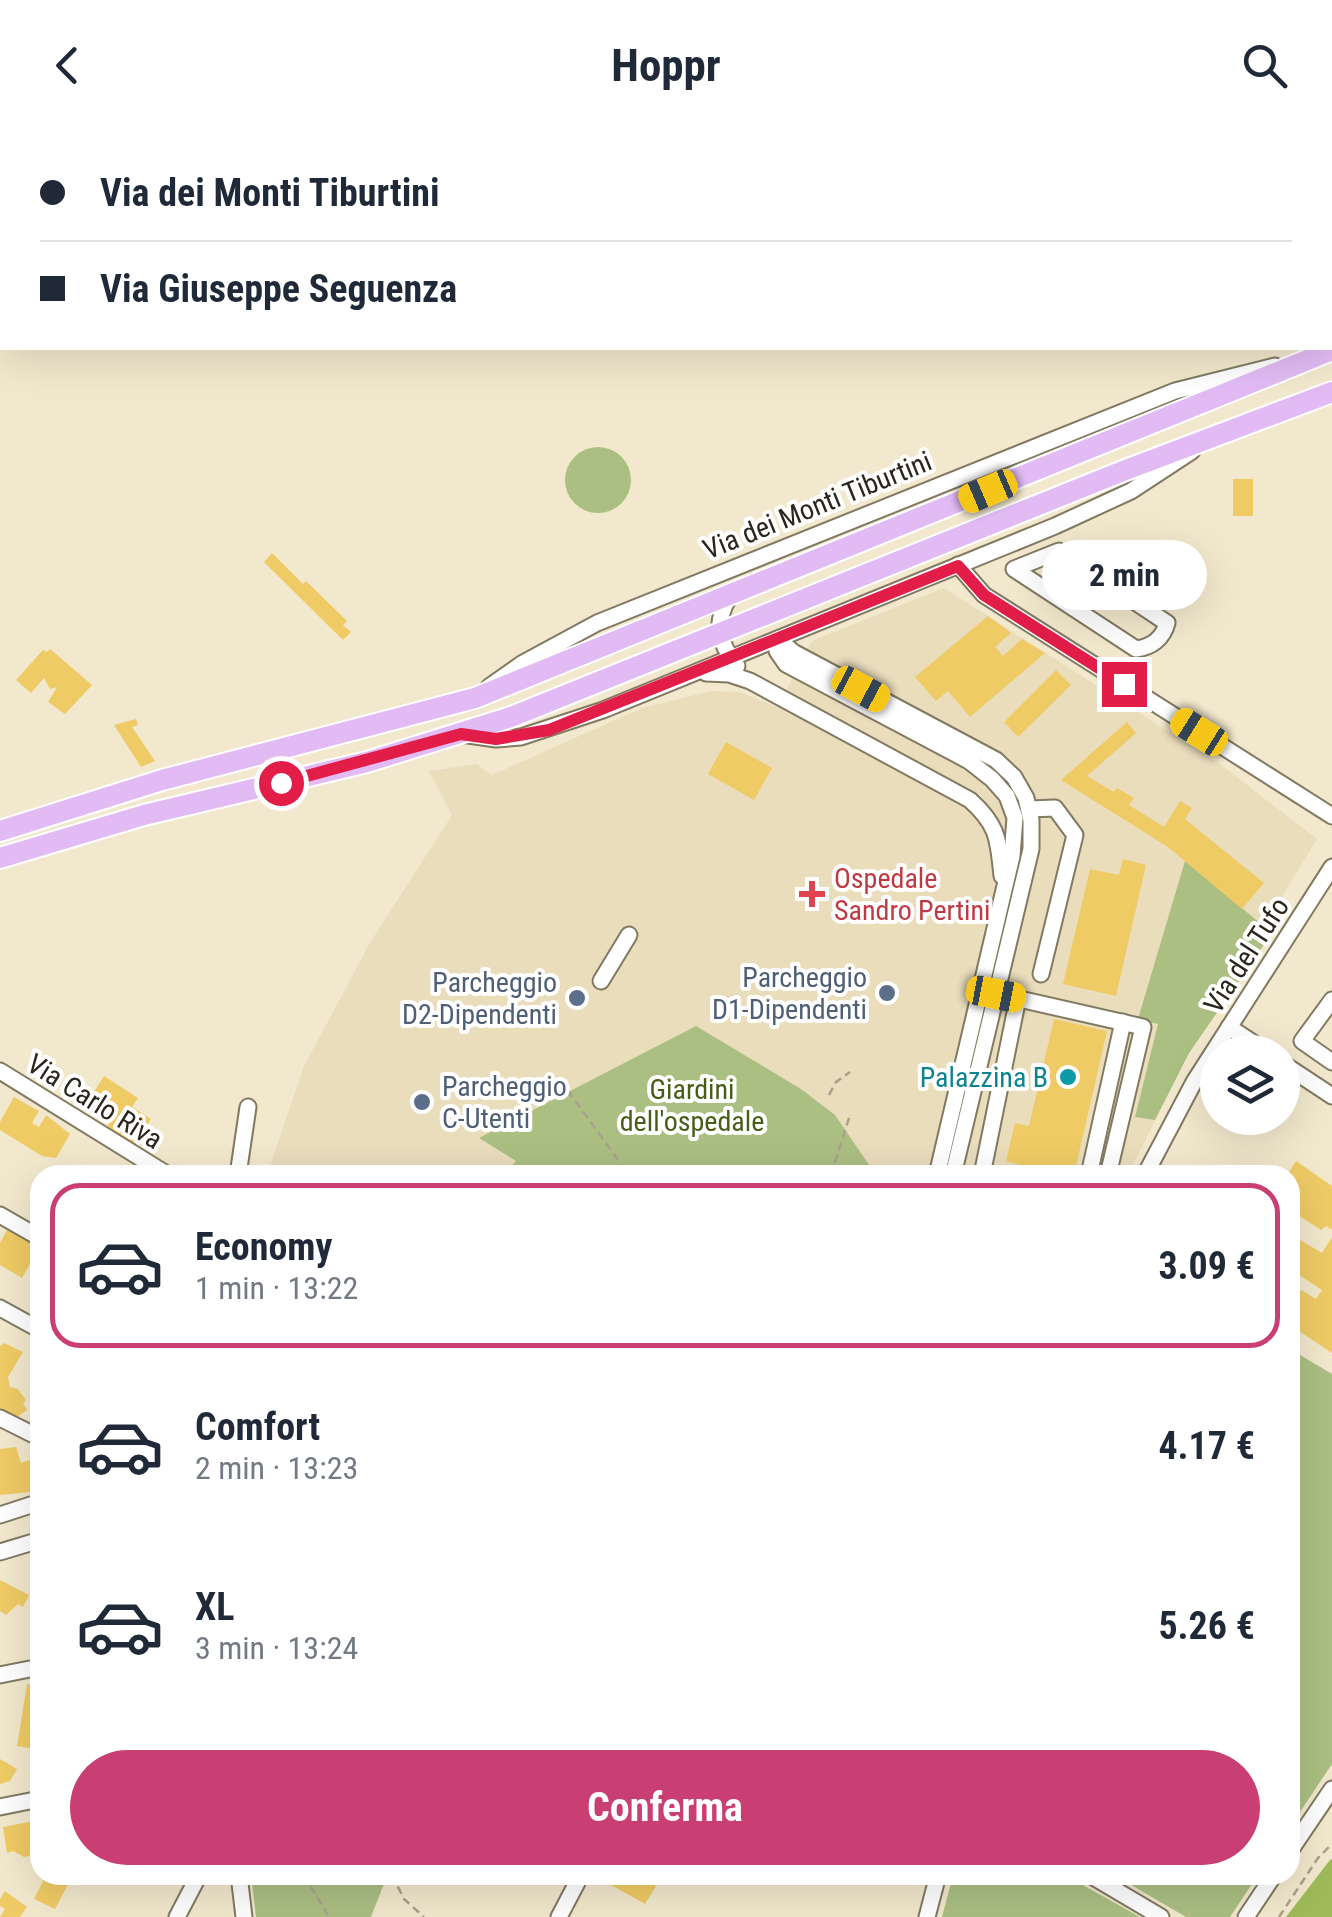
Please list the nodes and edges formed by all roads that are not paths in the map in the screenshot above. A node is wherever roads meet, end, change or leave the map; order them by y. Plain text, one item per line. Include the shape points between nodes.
1 (1332, 350) edge
2 (1308, 360) junction
3 (1332, 392) edge
4 (1216, 436) junction
5 (958, 566) junction
6 (729, 597) junction
7 (1167, 623) joint
8 (721, 635) junction
9 (778, 638) junction
10 (732, 659) junction
11 (697, 672) junction
12 (750, 681) junction
13 (475, 698) junction
14 (902, 726) junction
15 (461, 734) junction
16 (944, 748) junction
17 (886, 754) junction
18 (960, 757) junction
19 (930, 777) junction
20 (950, 789) junction
21 (1029, 808) junction
22 (1332, 816) edge
23 (0, 831) edge
24 (0, 858) edge
25 (1332, 867) edge
26 (1003, 891) junction
27 (630, 935) dead end
28 (1041, 974) dead end
29 (601, 982) dead end
30 (996, 994) junction
31 (1018, 998) junction
32 (1332, 1000) edge
33 (1123, 1022) junction
34 (1229, 1027) junction
35 (1241, 1035) edge
36 (1332, 1062) edge
37 (0, 1071) edge
38 (1300, 1075) edge
39 (1332, 1096) edge
40 (248, 1107) dead end
41 (151, 1165) edge
42 (239, 1165) edge
43 (938, 1165) edge
44 (954, 1165) edge
45 (984, 1165) edge
46 (1091, 1165) edge
47 (1110, 1165) edge
48 (1150, 1165) edge
49 (0, 1215) edge
50 (30, 1232) edge
51 (0, 1308) edge
52 (30, 1324) edge
53 (0, 1418) edge
54 (30, 1433) edge
55 (30, 1505) edge
56 (0, 1515) edge
57 (30, 1542) edge
58 (4, 1548) edge
59 (30, 1669) edge
60 (0, 1676) edge
61 (0, 1692) edge
62 (1332, 1789) edge
63 (30, 1801) edge
64 (0, 1807) edge
65 (1300, 1837) edge
66 (194, 1885) edge
67 (240, 1885) edge
68 (576, 1885) edge
69 (935, 1885) edge
70 (1107, 1885) edge
71 (1267, 1885) edge
72 (178, 1917) edge
73 (244, 1917) edge
74 (560, 1917) edge
75 (927, 1917) edge
76 (1161, 1917) edge
77 (1246, 1917) edge

1 - 2 main road, Via dei Monti Tiburtini
2 - 6 main road, Via dei Monti Tiburtini
2 - 13 street, Via dei Monti Tiburtini via 1174,391 597,623
3 - 4 main road
4 - 5 street via 1119,497
4 - 8 main road
5 - 9 street
5 - 22 street via 984,595
6 - 8 street via 718,620
6 - 13 main road, Via dei Monti Tiburtini
7 - 7 street via 1059,551 1014,569 1136,649 1148,648
8 - 10 street
8 - 15 main road
9 - 10 street
9 - 14 street via 786,664
9 - 21 street via 996,760
10 - 11 street
10 - 12 street
11 - 12 street
11 - 15 street via 549,730 496,739
12 - 17 street
13 - 23 main road, Via dei Monti Tiburtini via 162,780
14 - 16 street
14 - 17 street
15 - 24 main road
16 - 18 street
16 - 19 street via 932,760
17 - 19 street
18 - 20 street
18 - 26 street via 992,778 1012,807 1016,827
19 - 20 street
20 - 26 street via 987,815 998,833
21 - 28 street via 1055,808 1075,835
21 - 30 street via 1031,849
25 - 34 street, Via del Tufo
26 - 43 street
27 - 29 street
30 - 31 street
30 - 44 street
31 - 33 street
31 - 45 street
32 - 36 street via 1302,1041
33 - 46 street
33 - 47 street via 1143,1027
34 - 35 street
34 - 48 street, Via del Tufo
37 - 41 street, Via Carlo Riva
38 - 39 street
40 - 42 street
49 - 50 street
51 - 52 street
53 - 54 street
55 - 56 street
57 - 58 street
59 - 60 street
60 - 61 street
62 - 65 street
63 - 64 street
66 - 72 street
67 - 73 street
68 - 74 street
69 - 75 street
70 - 76 street
71 - 77 street

